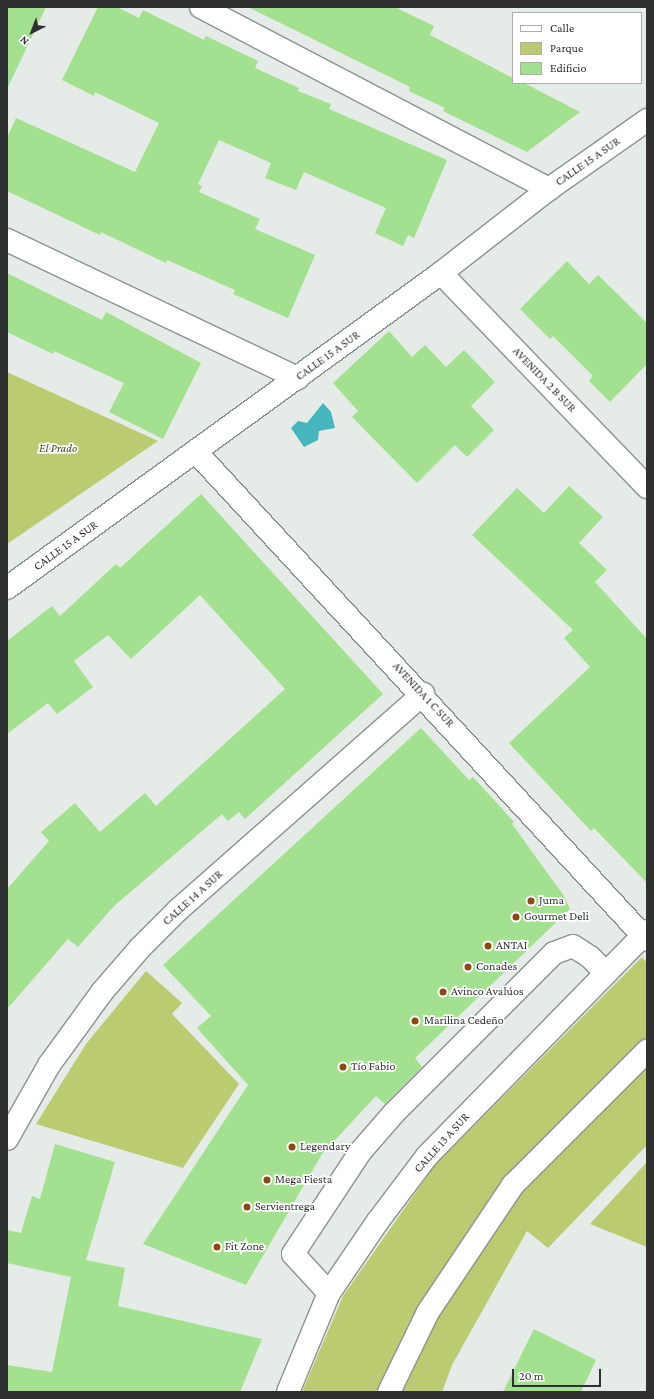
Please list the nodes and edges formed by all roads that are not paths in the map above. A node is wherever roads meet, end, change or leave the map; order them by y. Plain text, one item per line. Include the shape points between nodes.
1 (201, 7) edge
2 (647, 120) edge
3 (549, 189) junction
4 (7, 240) edge
5 (441, 273) junction
6 (298, 378) junction
7 (196, 452) junction
8 (647, 487) edge
9 (7, 588) edge
10 (423, 694) junction
11 (646, 935) edge
12 (606, 973) junction
13 (647, 1051) edge
14 (7, 1139) edge
15 (329, 1293) junction
16 (288, 1392) edge
17 (389, 1392) edge

1 - 3 street
2 - 3 street, CALLE 15 A SUR
3 - 5 street, CALLE 15 A SUR
4 - 6 street
5 - 6 street, CALLE 15 A SUR
5 - 8 street, AVENIDA 2 B SUR
6 - 7 street, CALLE 15 A SUR
7 - 9 street, CALLE 15 A SUR
7 - 10 street, AVENIDA 1 C SUR
10 - 11 street, AVENIDA 1 C SUR
10 - 14 street, CALLE 14 A SUR via 184,905 140,948 102,992 49,1065
11 - 12 street, CALLE 13 A SUR
12 - 15 street, CALLE 13 A SUR via 427,1156 378,1221
12 - 15 street via 590,957 573,946 554,953 394,1113 361,1151 293,1254
13 - 17 street via 512,1185 428,1312
15 - 16 street, CALLE 13 A SUR

